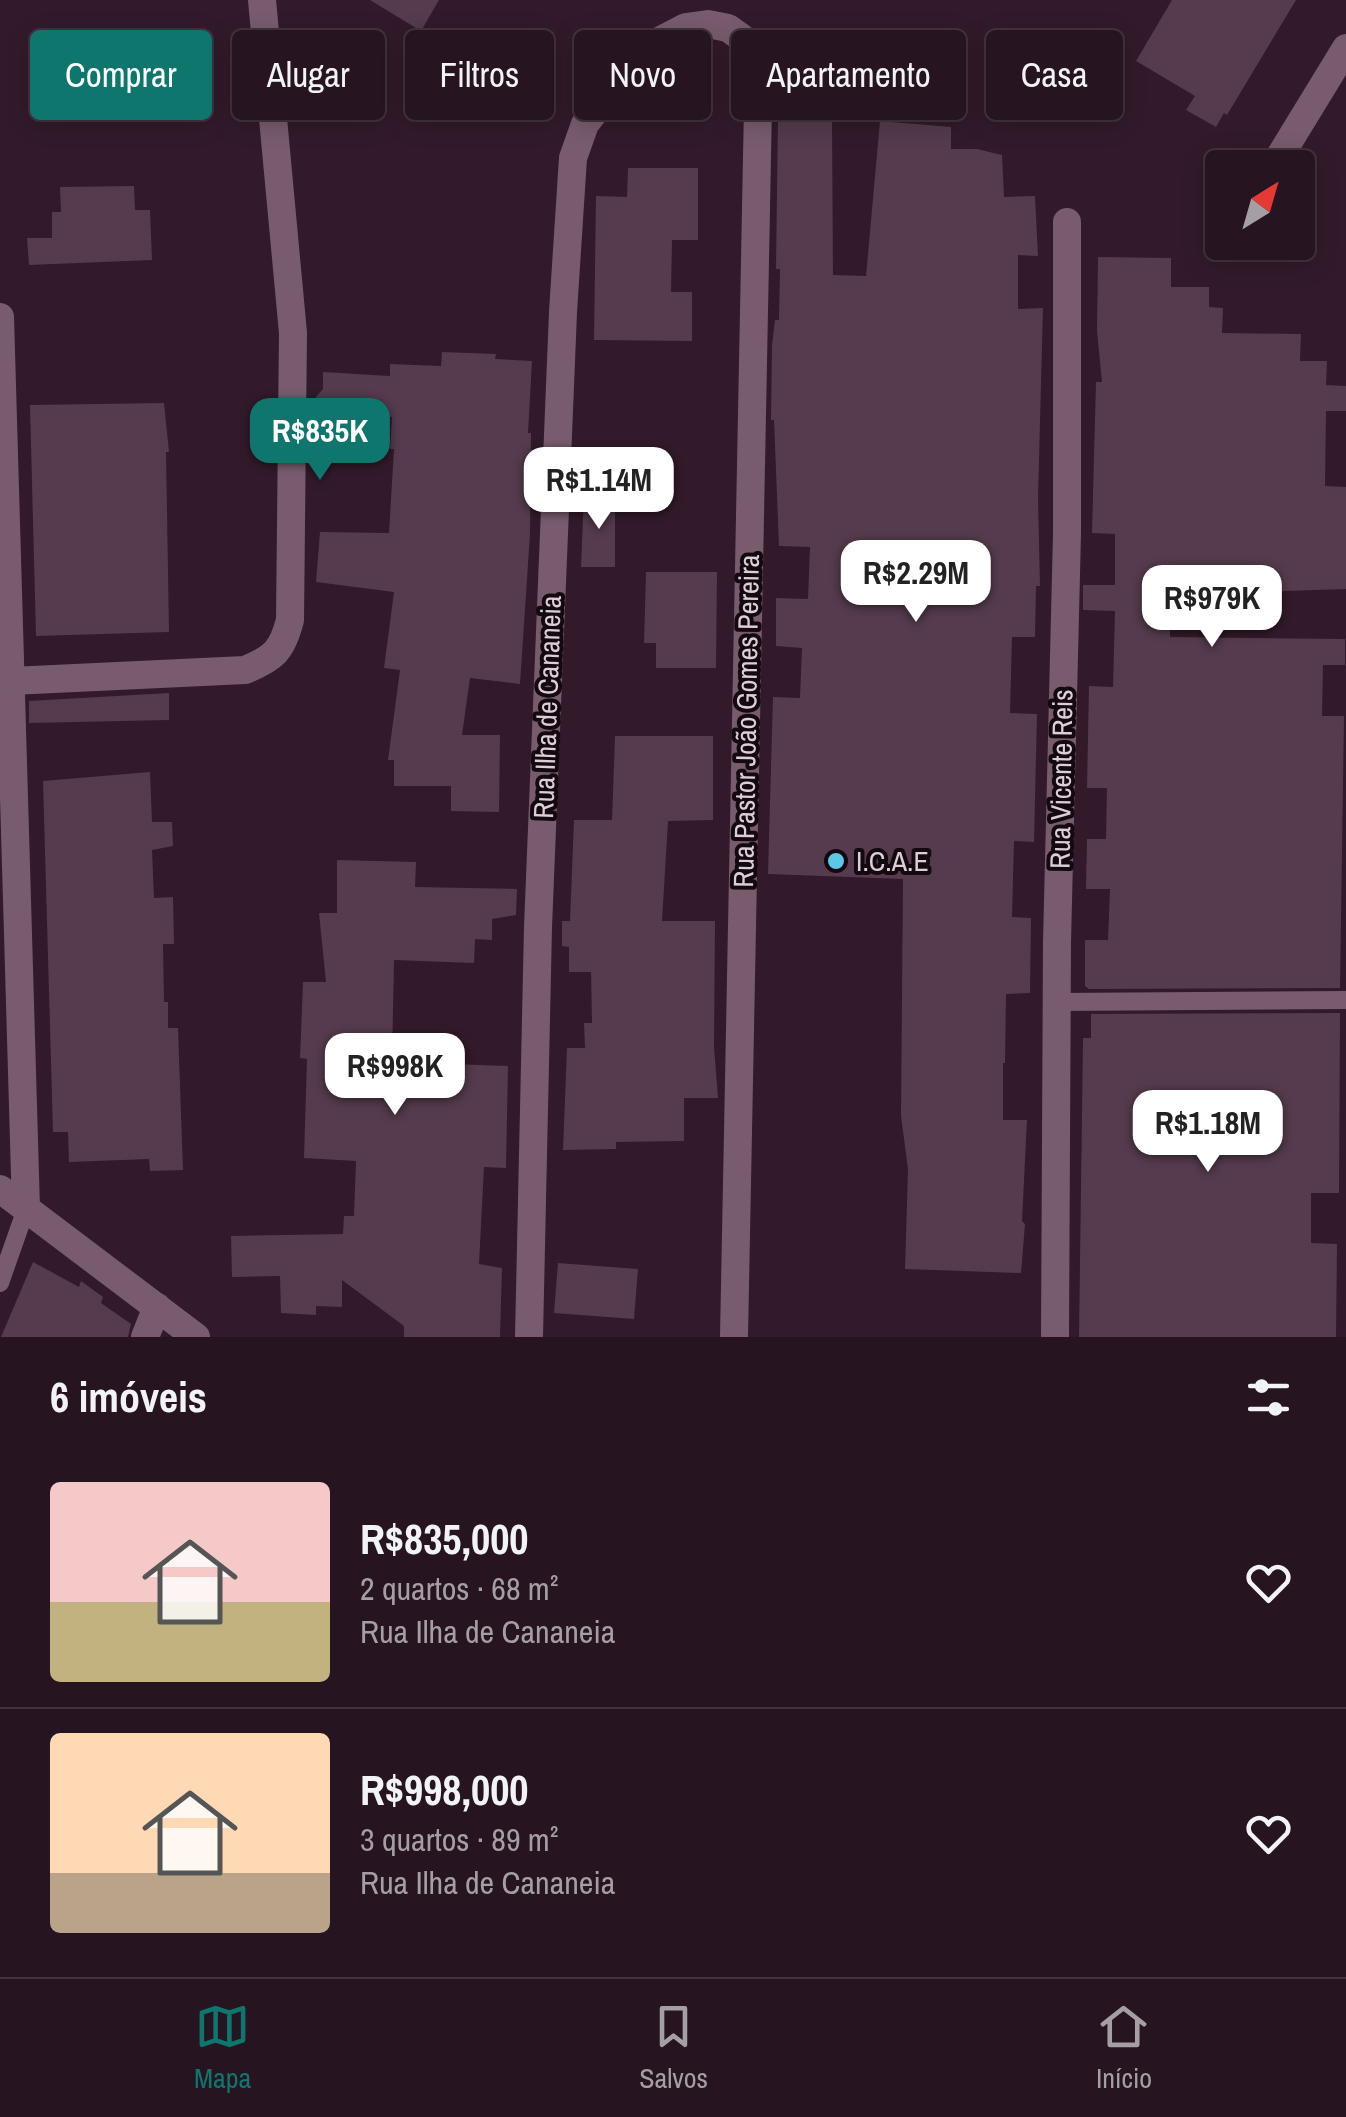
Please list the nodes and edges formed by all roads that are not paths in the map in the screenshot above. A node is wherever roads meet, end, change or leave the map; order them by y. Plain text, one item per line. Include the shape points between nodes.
1 (262, 0) edge
2 (708, 24) joint
3 (1346, 48) edge
4 (1284, 150) edge
5 (1066, 222) dead end
6 (0, 318) edge
7 (10, 682) junction
8 (1346, 1000) edge
9 (1057, 1002) junction
10 (0, 1189) edge
11 (26, 1209) junction
12 (0, 1283) edge
13 (158, 1306) junction
14 (144, 1337) edge
15 (196, 1337) edge
16 (529, 1337) edge
17 (734, 1337) edge
18 (1055, 1337) edge

1 - 7 street via 293,333 285,639 270,660 245,670
2 - 16 street, Rua Ilha de Cananeia via 686,27 636,59 585,124 573,158 538,927
2 - 17 street, Rua Pastor João Gomes Pereira via 742,38 758,106
3 - 4 street
5 - 9 street, Rua Vicente Reis
6 - 7 street
7 - 11 street
8 - 9 lane
9 - 18 street, Rua Vicente Reis
10 - 11 street
11 - 12 lane
11 - 13 street
13 - 14 street
13 - 15 street

